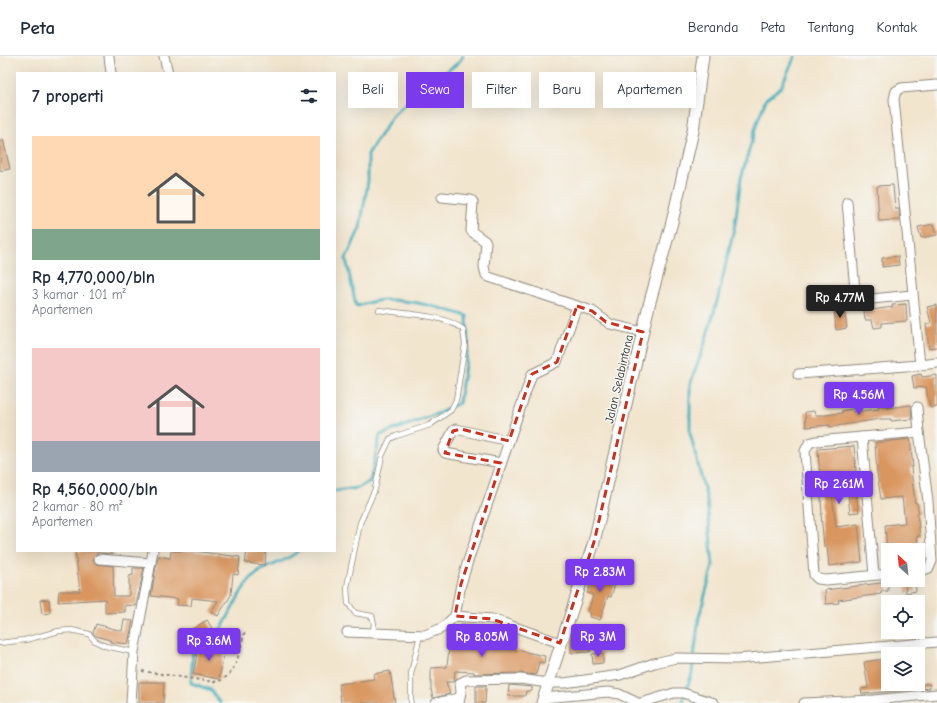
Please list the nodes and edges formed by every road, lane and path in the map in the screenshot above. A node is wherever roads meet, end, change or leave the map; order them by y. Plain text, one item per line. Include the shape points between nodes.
1 (109, 56) edge
2 (164, 56) edge
3 (703, 56) edge
4 (110, 72) edge
5 (168, 72) edge
6 (937, 85) edge
7 (442, 197) dead end
8 (847, 202) dead end
9 (912, 295) junction
10 (856, 301) junction
11 (821, 304) dead end
12 (577, 306) junction
13 (379, 310) dead end
14 (643, 332) junction
15 (937, 363) edge
16 (920, 365) junction
17 (798, 374) dead end
18 (917, 407) dead end
19 (919, 432) junction
20 (862, 437) junction
21 (508, 441) junction
22 (501, 463) junction
23 (932, 500) edge
24 (153, 552) edge
25 (98, 559) dead end
26 (151, 562) junction
27 (925, 570) edge
28 (881, 574) edge
29 (874, 575) junction
30 (455, 616) junction
31 (245, 631) dead end
32 (347, 632) dead end
33 (373, 632) junction
34 (420, 635) junction
35 (937, 642) edge
36 (0, 643) edge
37 (560, 643) junction
38 (134, 652) junction
39 (133, 669) junction
40 (548, 683) junction
41 (937, 694) edge
42 (459, 700) edge
43 (543, 700) edge
44 (131, 703) edge
45 (411, 703) edge
46 (436, 703) edge
47 (638, 703) edge
48 (641, 703) edge
49 (714, 703) edge
50 (804, 703) edge

1 - 4 street
2 - 5 street
3 - 14 street, Jalan Selabintana via 693,131
6 - 9 street via 900,88 894,94
7 - 12 street via 473,202 471,231 486,242 486,275
8 - 10 street
9 - 10 street
9 - 16 street
10 - 11 street
12 - 14 street via 592,311 606,322
12 - 21 street via 557,362 532,374
13 - 33 lane via 444,319 463,329 465,344 452,410 430,425 390,440 382,456 372,495 360,523 347,587 348,603 355,613 373,617
14 - 37 street, Jalan Selabintana via 594,542
15 - 16 street
16 - 17 street
18 - 19 street
19 - 20 street
19 - 23 street
20 - 29 street
20 - 29 street via 816,441 809,443 806,448 813,570 816,578 822,580
21 - 22 street
21 - 22 street via 456,429 443,450
22 - 30 street via 461,584
23 - 27 street via 931,565
24 - 26 street
25 - 26 street
26 - 38 street
28 - 29 street
30 - 34 street via 436,631
30 - 37 street via 492,619
31 - 39 path via 234,667 229,677 221,681 213,682
32 - 33 street
33 - 34 street
34 - 45 lane via 411,674
35 - 40 street via 737,659 676,658 620,676
36 - 38 lane via 71,630 89,634 105,646
37 - 40 street, Jalan Selabintana
38 - 39 street
39 - 44 street
40 - 42 street via 520,679 462,680
40 - 43 street, Jalan Selabintana
41 - 50 street
42 - 46 street
43 - 47 street via 608,692
48 - 49 street via 684,693

